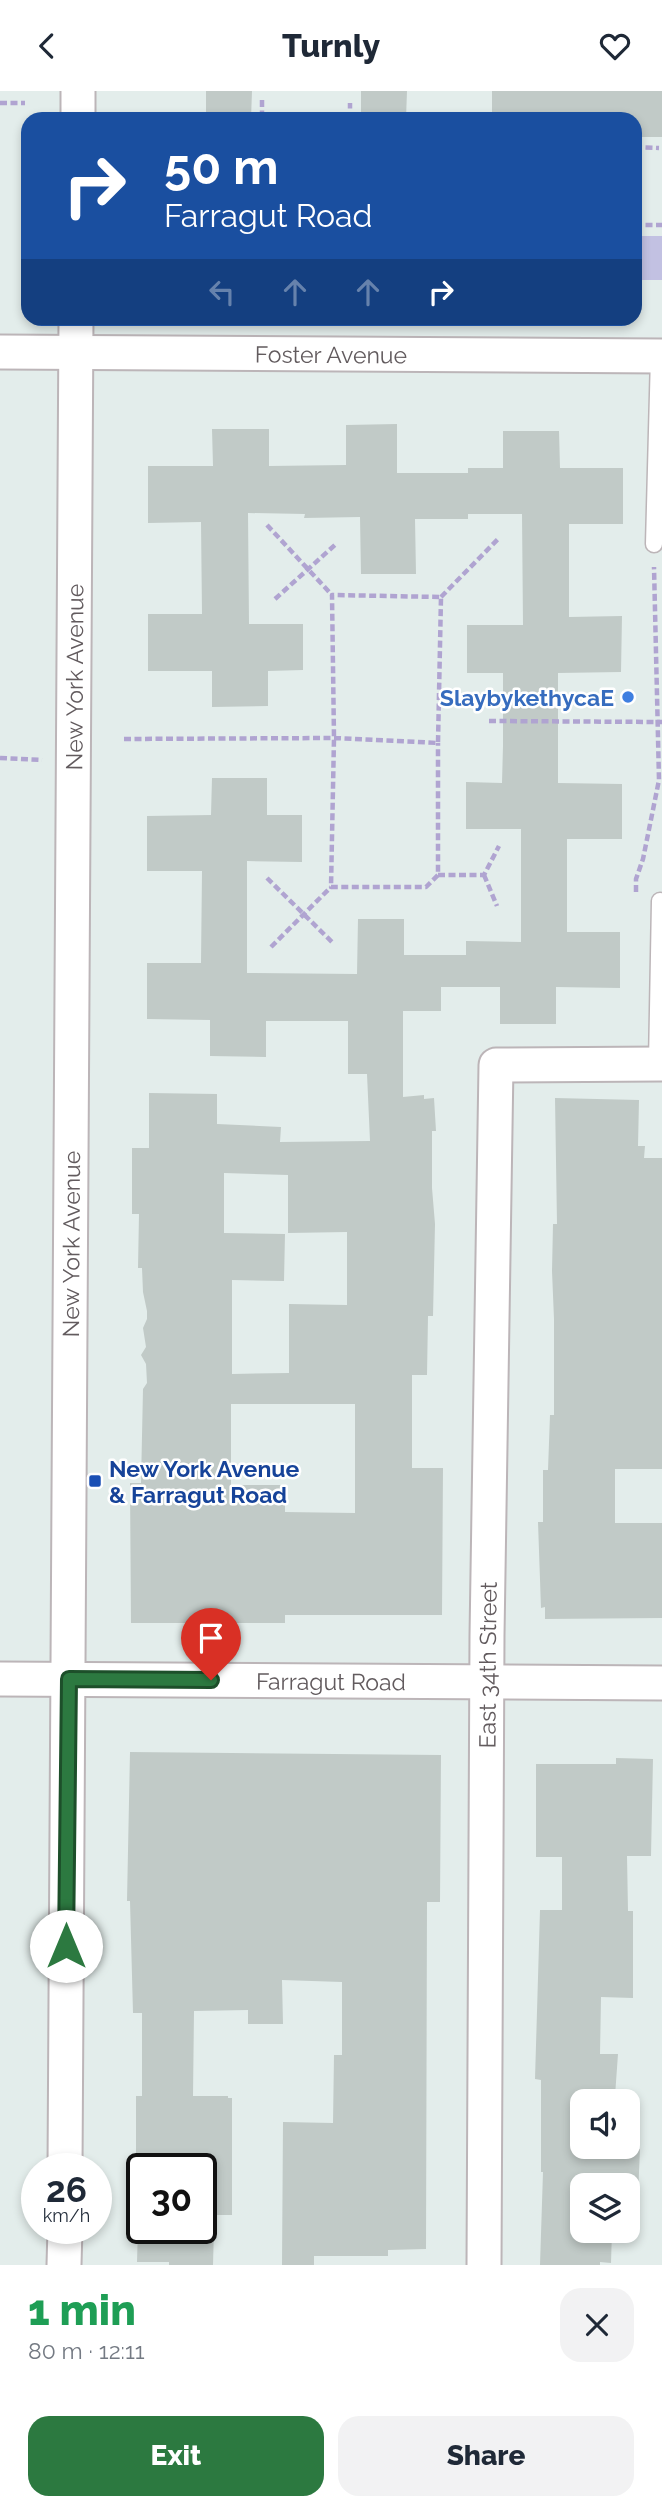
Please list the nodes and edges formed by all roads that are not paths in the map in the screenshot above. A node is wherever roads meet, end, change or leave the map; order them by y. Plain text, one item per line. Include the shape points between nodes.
1 (78, 91) edge
2 (78, 112) edge
3 (76, 326) edge
4 (0, 352) edge
5 (76, 353) junction
6 (660, 356) edge
7 (653, 544) road end
8 (660, 901) dead end
9 (660, 1064) edge
10 (0, 1679) edge
11 (69, 1679) junction
12 (487, 1681) junction
13 (662, 1683) edge
14 (65, 2153) edge
15 (65, 2244) edge
16 (64, 2265) edge
17 (484, 2265) edge

1 - 2 street
3 - 5 street, New York Avenue
4 - 5 street, Foster Avenue
5 - 6 street, Foster Avenue
5 - 11 street, New York Avenue
6 - 7 lane
8 - 9 lane
9 - 12 street, East 34th Street via 496,1065
10 - 11 street, Farragut Road
11 - 12 street, Farragut Road
11 - 14 street, New York Avenue
12 - 13 street, Farragut Road
12 - 17 street, East 34th Street
15 - 16 street

